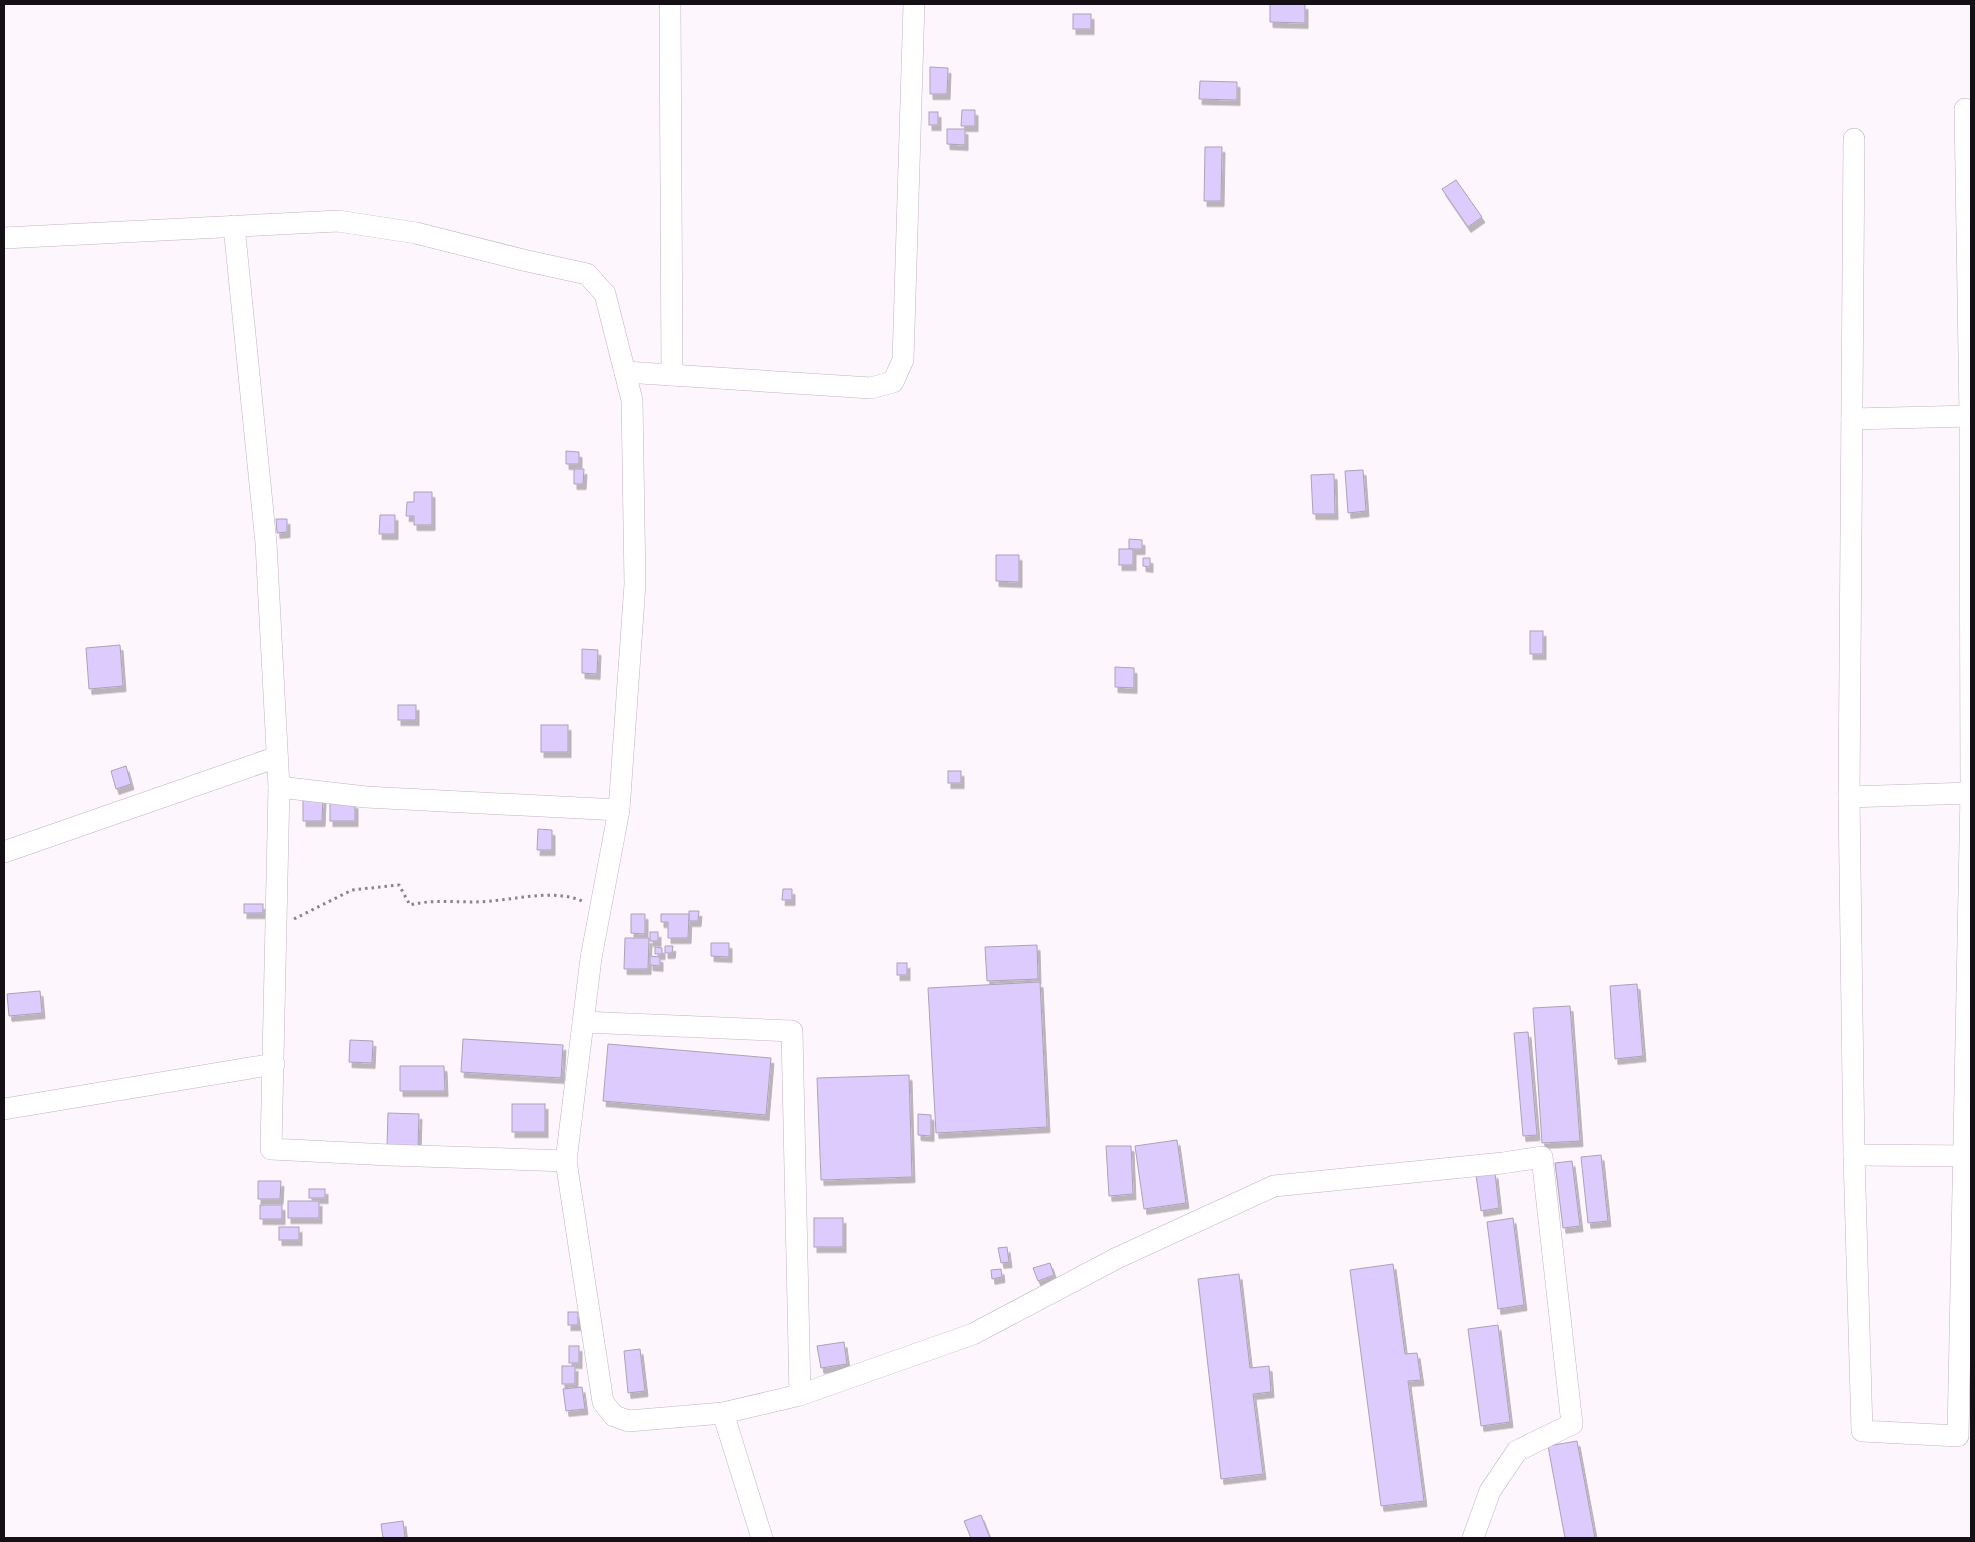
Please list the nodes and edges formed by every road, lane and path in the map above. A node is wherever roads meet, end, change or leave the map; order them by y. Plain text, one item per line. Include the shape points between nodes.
1 (670, 4) edge
2 (914, 4) edge
3 (1965, 110) dead end
4 (1854, 139) dead end
5 (234, 226) junction
6 (4, 238) edge
7 (625, 372) junction
8 (672, 375) junction
9 (1970, 416) edge
10 (1852, 420) junction
11 (277, 757) junction
12 (279, 787) junction
13 (1971, 793) edge
14 (1849, 797) junction
15 (619, 810) junction
16 (4, 852) edge
17 (601, 909) junction
18 (277, 927) junction
19 (583, 1022) junction
20 (274, 1064) junction
21 (4, 1109) edge
22 (1854, 1155) junction
23 (1967, 1156) edge
24 (566, 1161) junction
25 (800, 1395) junction
26 (723, 1413) junction
27 (1965, 1438) edge
28 (762, 1538) edge
29 (1472, 1538) edge

1 - 8 street
2 - 8 street via 903,360 892,382 871,388
3 - 9 street
4 - 10 street
5 - 6 street
5 - 7 street via 338,221 416,233 587,274 605,294
5 - 11 street via 266,543
7 - 8 street
7 - 15 street via 632,400 636,584
9 - 10 street
9 - 13 street
10 - 14 street
11 - 12 street
11 - 16 street
12 - 15 street via 366,797
12 - 18 street
13 - 14 street
13 - 23 street
14 - 22 street
15 - 17 street
17 - 18 path via 576,898 545,896 410,905 400,885 352,890
17 - 19 street
18 - 20 street
19 - 24 street
19 - 25 street via 792,1031
20 - 21 street
20 - 24 street via 271,1149
22 - 23 street
22 - 27 street via 1862,1431
23 - 27 street
24 - 26 street via 603,1402 614,1416 629,1420
25 - 26 street
25 - 29 street via 973,1334 1117,1258 1274,1186 1542,1157 1572,1424 1517,1451 1490,1491
26 - 28 street

